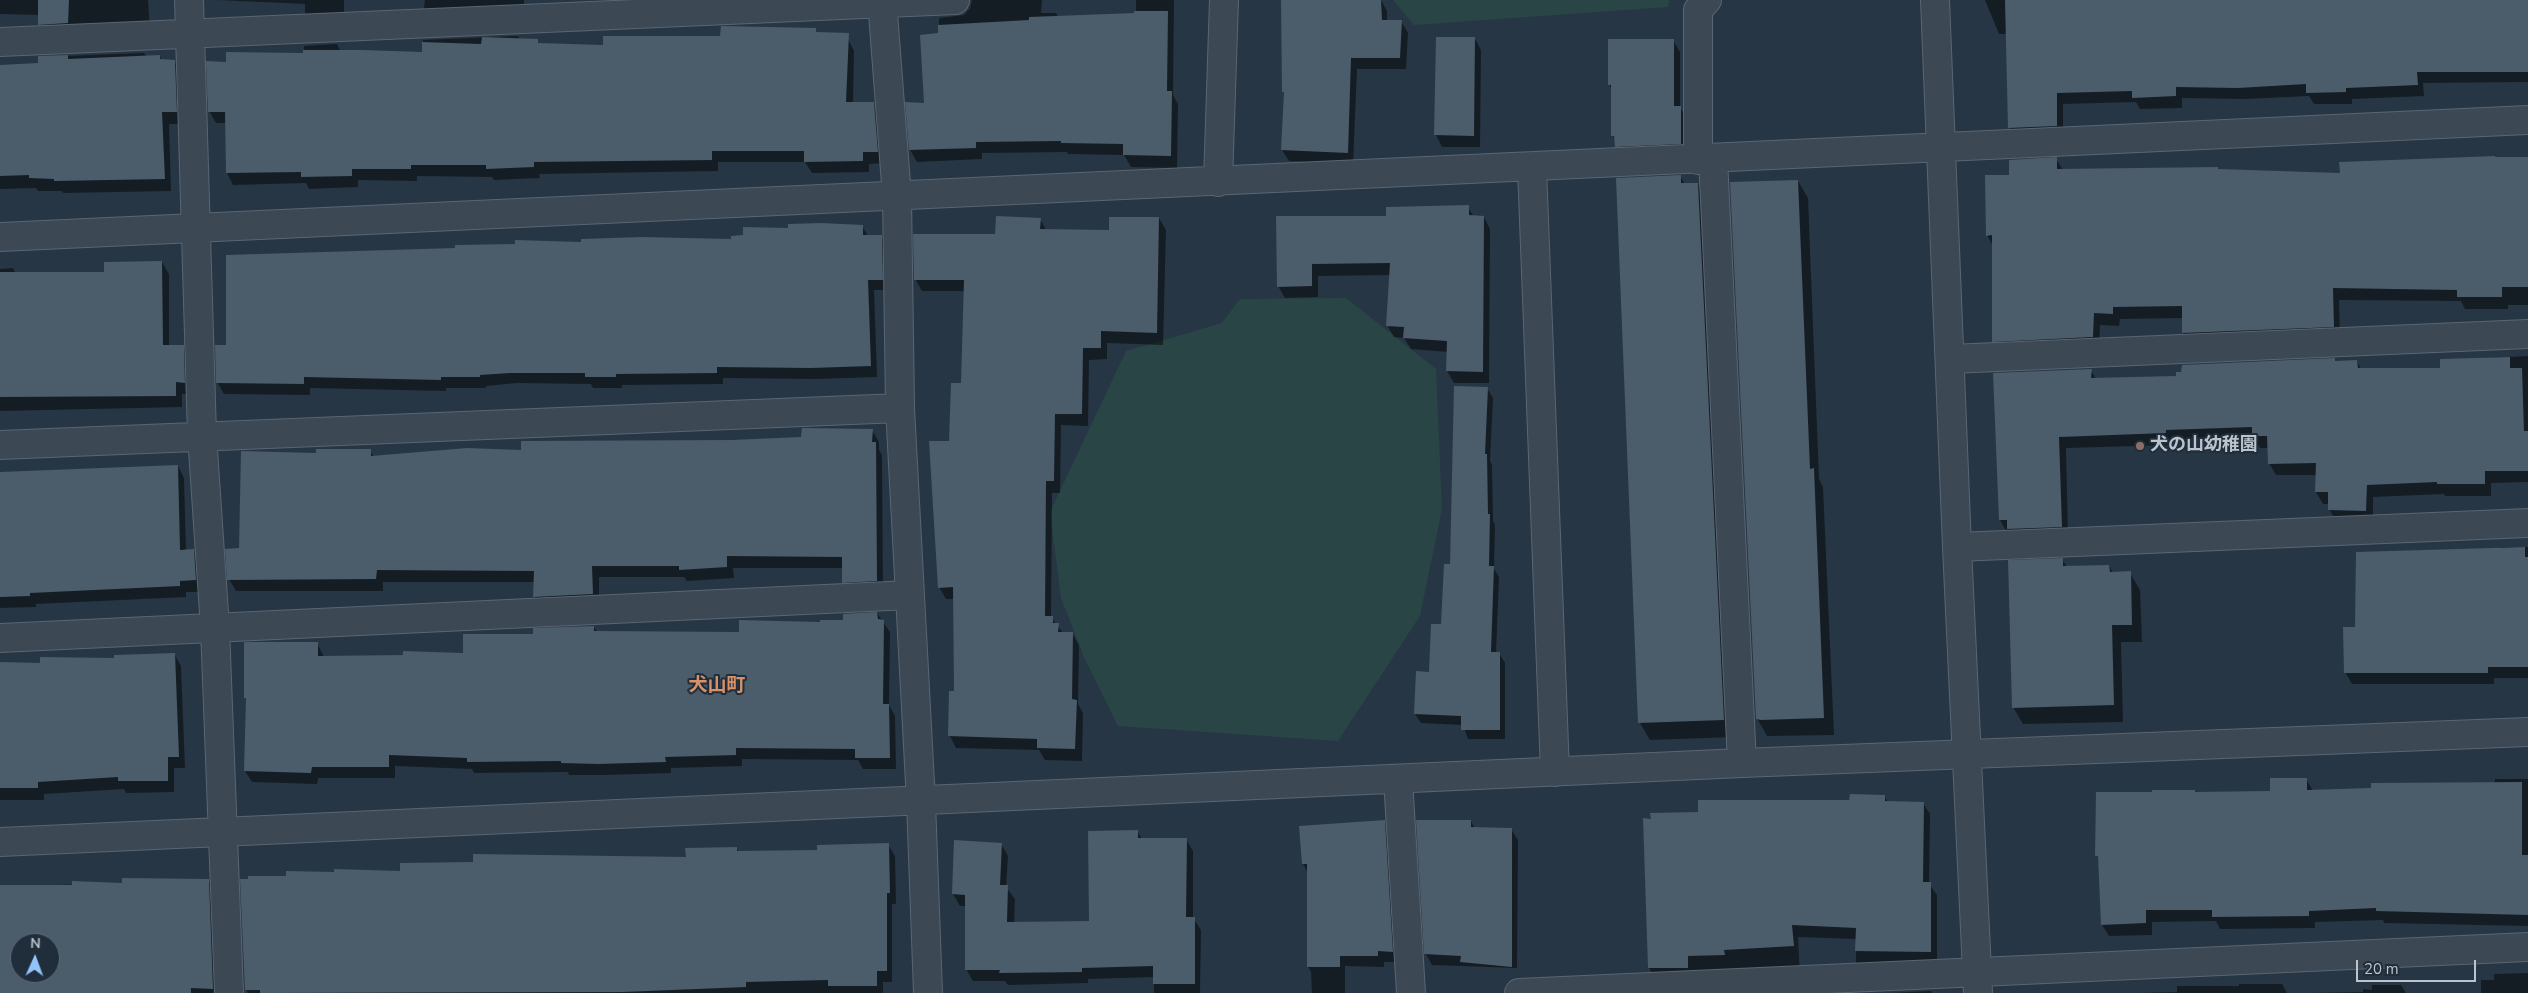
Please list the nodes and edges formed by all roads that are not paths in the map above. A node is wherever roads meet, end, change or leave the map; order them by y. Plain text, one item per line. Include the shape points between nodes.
1 (189, 0) edge
2 (955, 0) edge
3 (1224, 0) edge
4 (1707, 0) edge
5 (1935, 0) edge
6 (882, 1) edge
7 (191, 33) junction
8 (0, 42) edge
9 (2528, 120) edge
10 (1942, 149) junction
11 (1705, 160) junction
12 (1532, 168) junction
13 (1218, 182) junction
14 (897, 197) junction
15 (197, 228) junction
16 (0, 237) edge
17 (2528, 334) edge
18 (1951, 359) junction
19 (900, 408) junction
20 (202, 435) junction
21 (0, 445) edge
22 (2528, 523) edge
23 (1957, 547) junction
24 (910, 595) junction
25 (215, 628) junction
26 (0, 638) edge
27 (2528, 732) edge
28 (1968, 754) junction
29 (1742, 763) junction
30 (1555, 772) junction
31 (1398, 779) junction
32 (921, 802) junction
33 (223, 833) junction
34 (0, 842) edge
35 (2528, 948) edge
36 (1977, 982) edge
37 (230, 993) edge
38 (928, 993) edge
39 (1411, 993) edge
40 (1519, 993) edge

1 - 7 street
2 - 6 street
3 - 13 street
4 - 11 street via 1698,10
5 - 10 street
6 - 7 street
6 - 14 street
7 - 8 street
7 - 15 street
9 - 10 street
10 - 11 street
10 - 18 street
11 - 12 street
11 - 29 street
12 - 13 street
12 - 30 street
13 - 14 street
14 - 15 street
14 - 19 street
15 - 16 street
15 - 20 street
17 - 18 street
18 - 23 street
19 - 20 street
19 - 24 street
20 - 21 street
20 - 25 street
22 - 23 street
23 - 28 street
24 - 25 street
24 - 32 street
25 - 26 street
25 - 33 street
27 - 28 street
28 - 29 street
28 - 36 street
29 - 30 street
30 - 31 street
31 - 32 street
31 - 39 street
32 - 33 street
32 - 38 street
33 - 34 street
33 - 37 street
35 - 36 street
36 - 40 street

